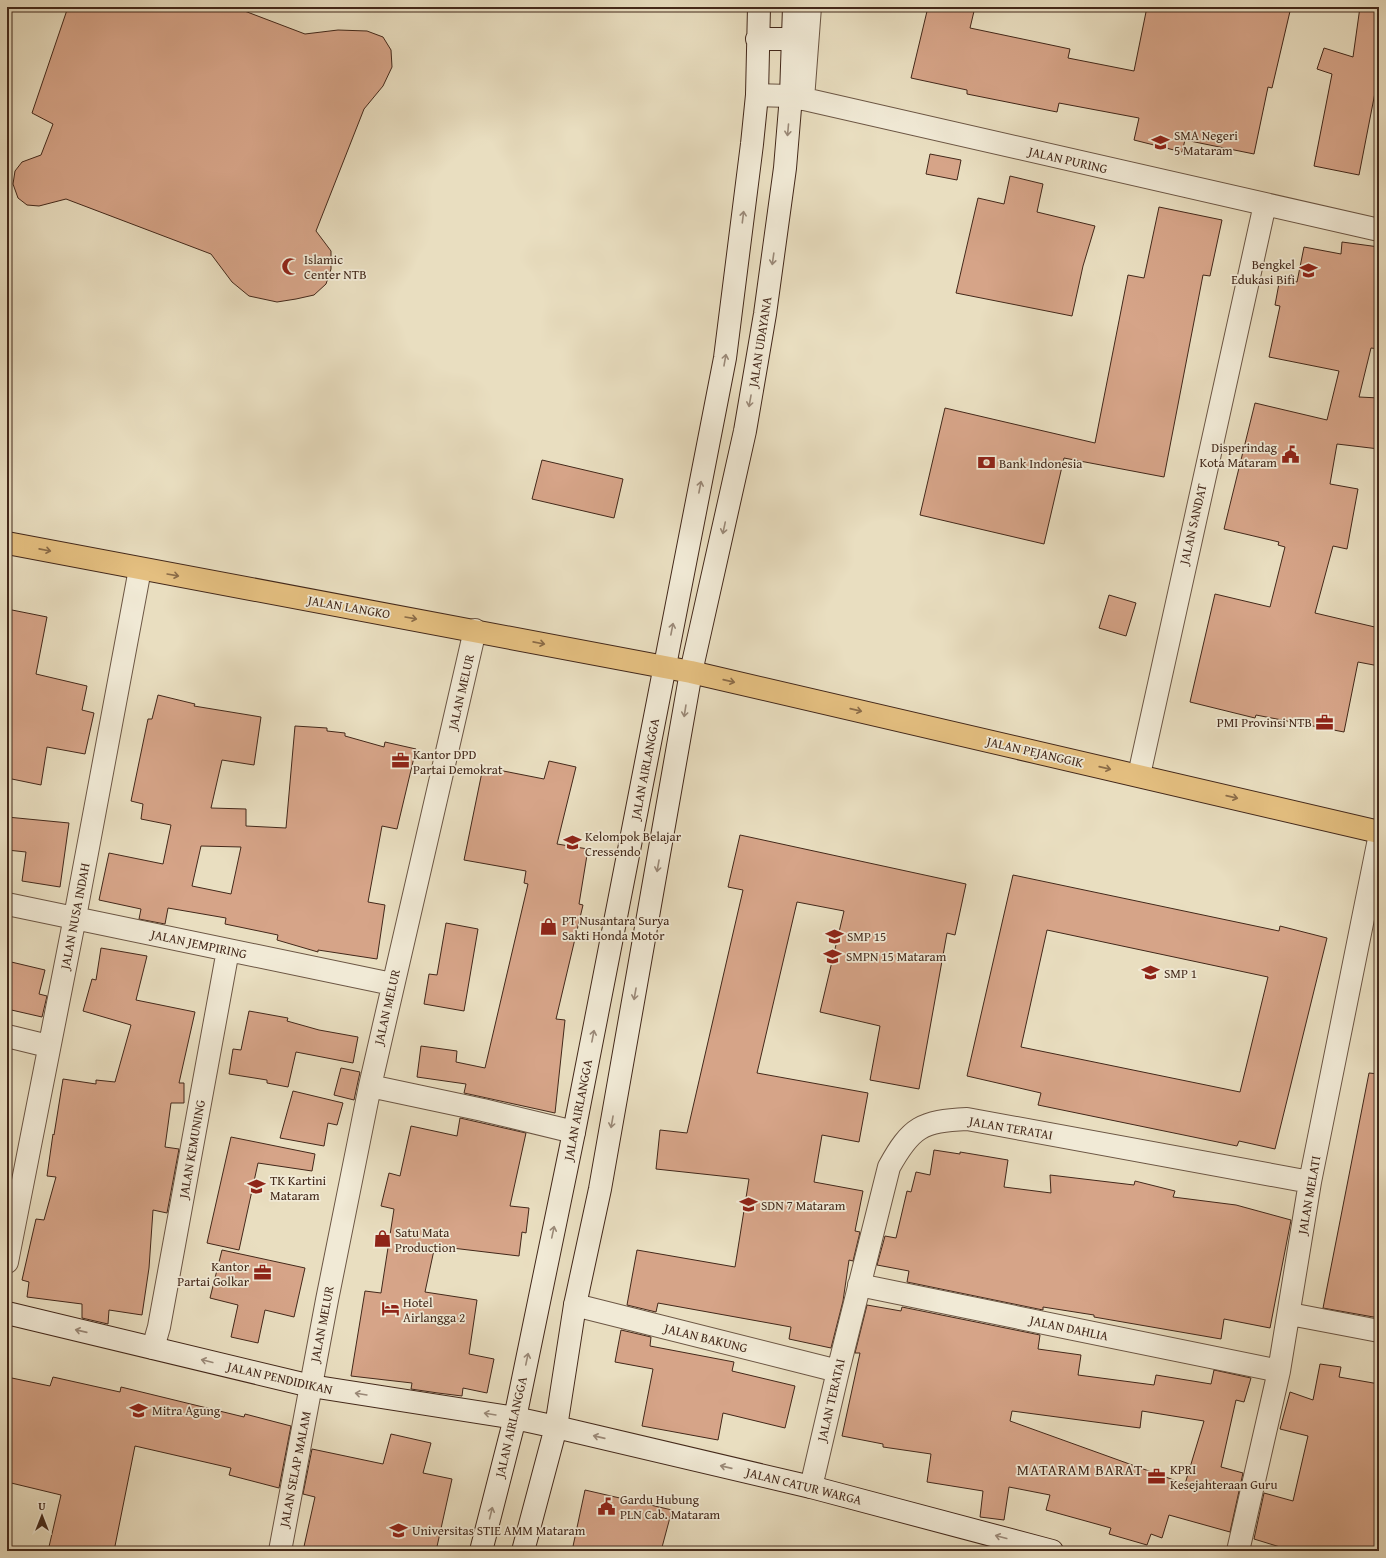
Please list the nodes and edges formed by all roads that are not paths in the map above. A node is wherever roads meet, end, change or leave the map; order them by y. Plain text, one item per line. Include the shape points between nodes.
1 (759, 7) edge
2 (794, 7) edge
3 (810, 7) edge
4 (758, 39) junction
5 (793, 39) junction
6 (757, 95) junction
7 (797, 98) junction
8 (1265, 204) junction
9 (1379, 230) edge
10 (7, 543) edge
11 (140, 569) junction
12 (475, 630) junction
13 (665, 667) junction
14 (691, 672) junction
15 (1139, 775) junction
16 (1379, 832) edge
17 (1379, 839) edge
18 (7, 904) edge
19 (75, 917) junction
20 (228, 950) junction
21 (392, 984) junction
22 (7, 1036) edge
23 (48, 1046) junction
24 (370, 1086) junction
25 (574, 1132) junction
26 (1310, 1182) junction
27 (7, 1262) edge
28 (859, 1285) junction
29 (575, 1305) junction
30 (7, 1313) edge
31 (1290, 1314) junction
32 (1379, 1331) edge
33 (153, 1348) junction
34 (838, 1370) junction
35 (1279, 1371) junction
36 (311, 1386) junction
37 (515, 1418) junction
38 (556, 1427) junction
39 (811, 1487) junction
40 (280, 1551) edge
41 (481, 1551) edge
42 (523, 1551) edge
43 (1052, 1551) edge
44 (1238, 1551) edge

1 - 4 street
2 - 5 street, JALAN UDAYANA
3 - 7 street
4 - 5 street
4 - 6 street
5 - 7 street, JALAN UDAYANA
6 - 7 street, JALAN PURING
13 -> 6 street via 726,358
7 - 8 street, JALAN PURING
7 -> 14 street, JALAN UDAYANA via 745,431
8 - 9 street, JALAN PURING
8 - 15 street, JALAN SANDAT
10 -> 11 main road, JALAN LANGKO
11 -> 12 main road, JALAN LANGKO
11 - 19 street, JALAN NUSA INDAH
12 -> 13 main road, JALAN LANGKO
12 - 21 street, JALAN MELUR
13 - 14 main road, JALAN LANGKO
25 -> 13 street, JALAN AIRLANGGA
14 -> 15 main road, JALAN PEJANGGIK
14 -> 29 street via 600,1189
15 -> 16 main road, JALAN PEJANGGIK
17 - 26 street, JALAN MELATI
18 - 19 street, JALAN JEMPIRING
19 - 20 street, JALAN JEMPIRING
19 - 23 street, JALAN NUSA INDAH
20 - 21 street, JALAN JEMPIRING
20 - 33 street, JALAN KEMUNING
21 - 24 street, JALAN MELUR
22 - 23 street
23 - 27 street, JALAN NUSA INDAH
24 - 25 street
24 - 36 street, JALAN MELUR
37 -> 25 street, JALAN AIRLANGGA
26 - 28 street, JALAN TERATAI via 967,1119 941,1120 917,1129 901,1145 889,1167
26 - 31 street, JALAN MELATI
28 - 34 street, JALAN TERATAI
28 - 35 street, JALAN DAHLIA
29 - 34 street, JALAN BAKUNG
29 - 38 street
33 -> 30 street, JALAN PENDIDIKAN
31 - 32 street
31 - 35 street, JALAN MELATI
36 -> 33 street, JALAN PENDIDIKAN
34 - 39 street, JALAN TERATAI
35 - 44 street, JALAN MELATI
37 -> 36 street, JALAN PENDIDIKAN
36 - 40 street, JALAN SELAP MALAM
37 - 38 street, JALAN PENDIDIKAN
41 -> 37 street, JALAN AIRLANGGA
39 -> 38 street, JALAN CATUR WARGA
38 - 42 street
43 -> 39 street, JALAN CATUR WARGA

